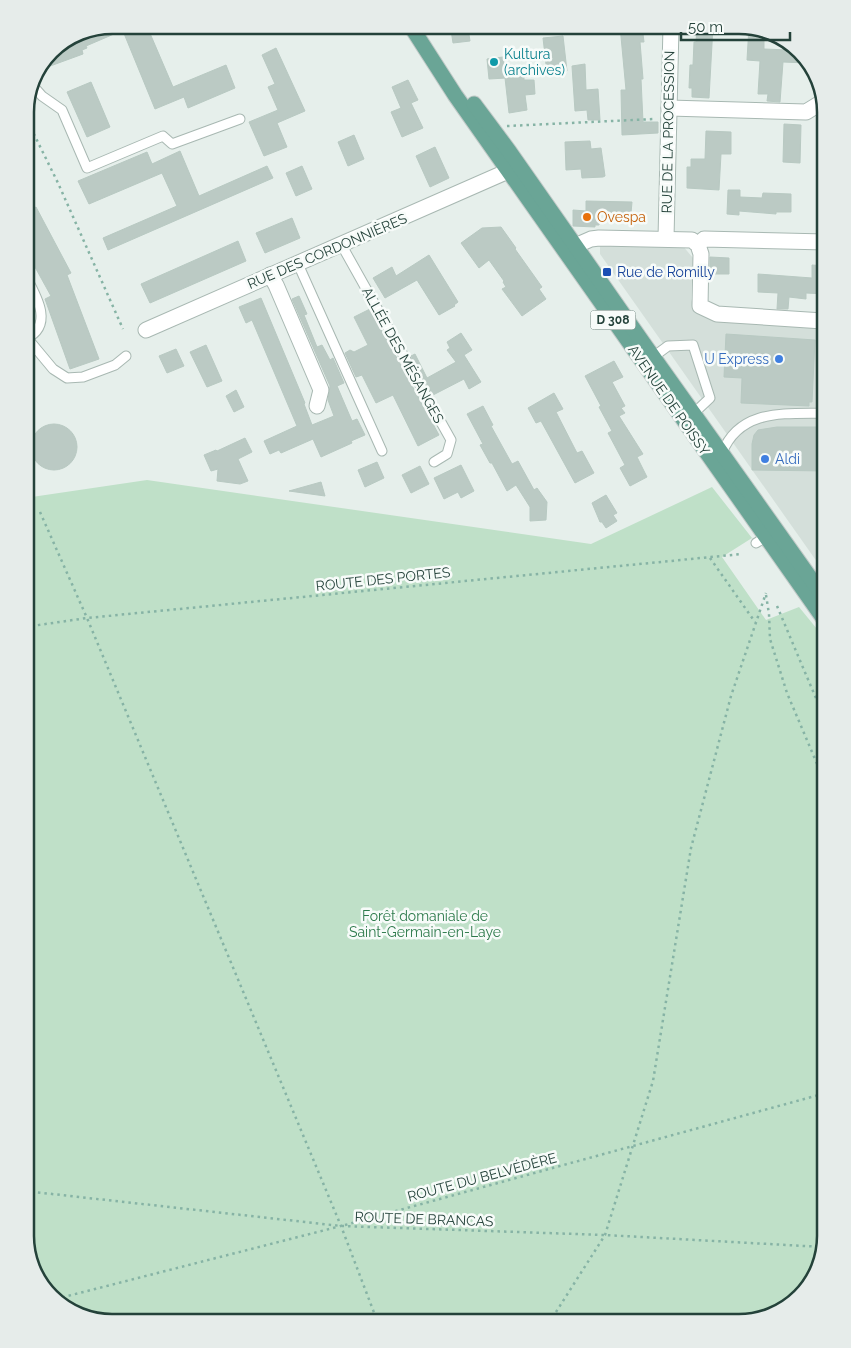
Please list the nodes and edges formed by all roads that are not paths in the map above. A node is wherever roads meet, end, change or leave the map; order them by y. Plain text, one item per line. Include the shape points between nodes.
1 (416, 34) edge
2 (417, 34) edge
3 (671, 34) edge
4 (37, 91) edge
5 (817, 105) edge
6 (669, 113) junction
7 (240, 119) dead end
8 (514, 168) junction
9 (666, 238) junction
10 (817, 242) edge
11 (341, 244) junction
12 (698, 245) junction
13 (570, 249) junction
14 (298, 264) junction
15 (270, 275) junction
16 (34, 290) edge
17 (817, 322) edge
18 (146, 330) dead end
19 (34, 333) edge
20 (34, 348) edge
21 (126, 356) dead end
22 (653, 357) junction
23 (317, 406) dead end
24 (817, 413) edge
25 (688, 417) junction
26 (382, 451) dead end
27 (718, 457) junction
28 (434, 462) dead end
29 (817, 596) edge
30 (817, 598) edge

1 - 8 main road, AVENUE DE POISSY / D 308 via 455,95
2 - 8 main road, AVENUE DE POISSY / D 308 via 491,127
3 - 6 street, RUE DE LA PROCESSION
4 - 7 lane via 62,110 87,168 163,136 172,144
5 - 6 street via 806,112
6 - 9 street, RUE DE LA PROCESSION
8 - 11 street, RUE DES CORDONNIÈRES
8 - 13 main road, AVENUE DE POISSY / D 308
9 - 12 street via 692,240
9 - 13 street via 621,242 599,238
10 - 12 street via 704,239
11 - 14 street, RUE DES CORDONNIÈRES
11 - 28 lane, ALLÉE DES MÉSANGES via 450,440 447,454
12 - 17 street via 701,254 700,306 717,314
13 - 22 main road, AVENUE DE POISSY / D 308
13 - 25 main road, AVENUE DE POISSY / D 308
14 - 15 street, RUE DES CORDONNIÈRES
14 - 26 lane
15 - 18 street, RUE DES CORDONNIÈRES
15 - 23 street via 321,390
16 - 19 lane via 41,322
20 - 21 lane via 53,369 67,378 83,377 115,365
22 - 25 main road, AVENUE DE POISSY / D 308
22 - 25 lane via 668,346 694,345 710,398
24 - 27 lane via 760,417 733,435
25 - 27 main road, AVENUE DE POISSY / D 308
27 - 29 main road, AVENUE DE POISSY / D 308
27 - 30 main road, AVENUE DE POISSY / D 308 via 761,540

